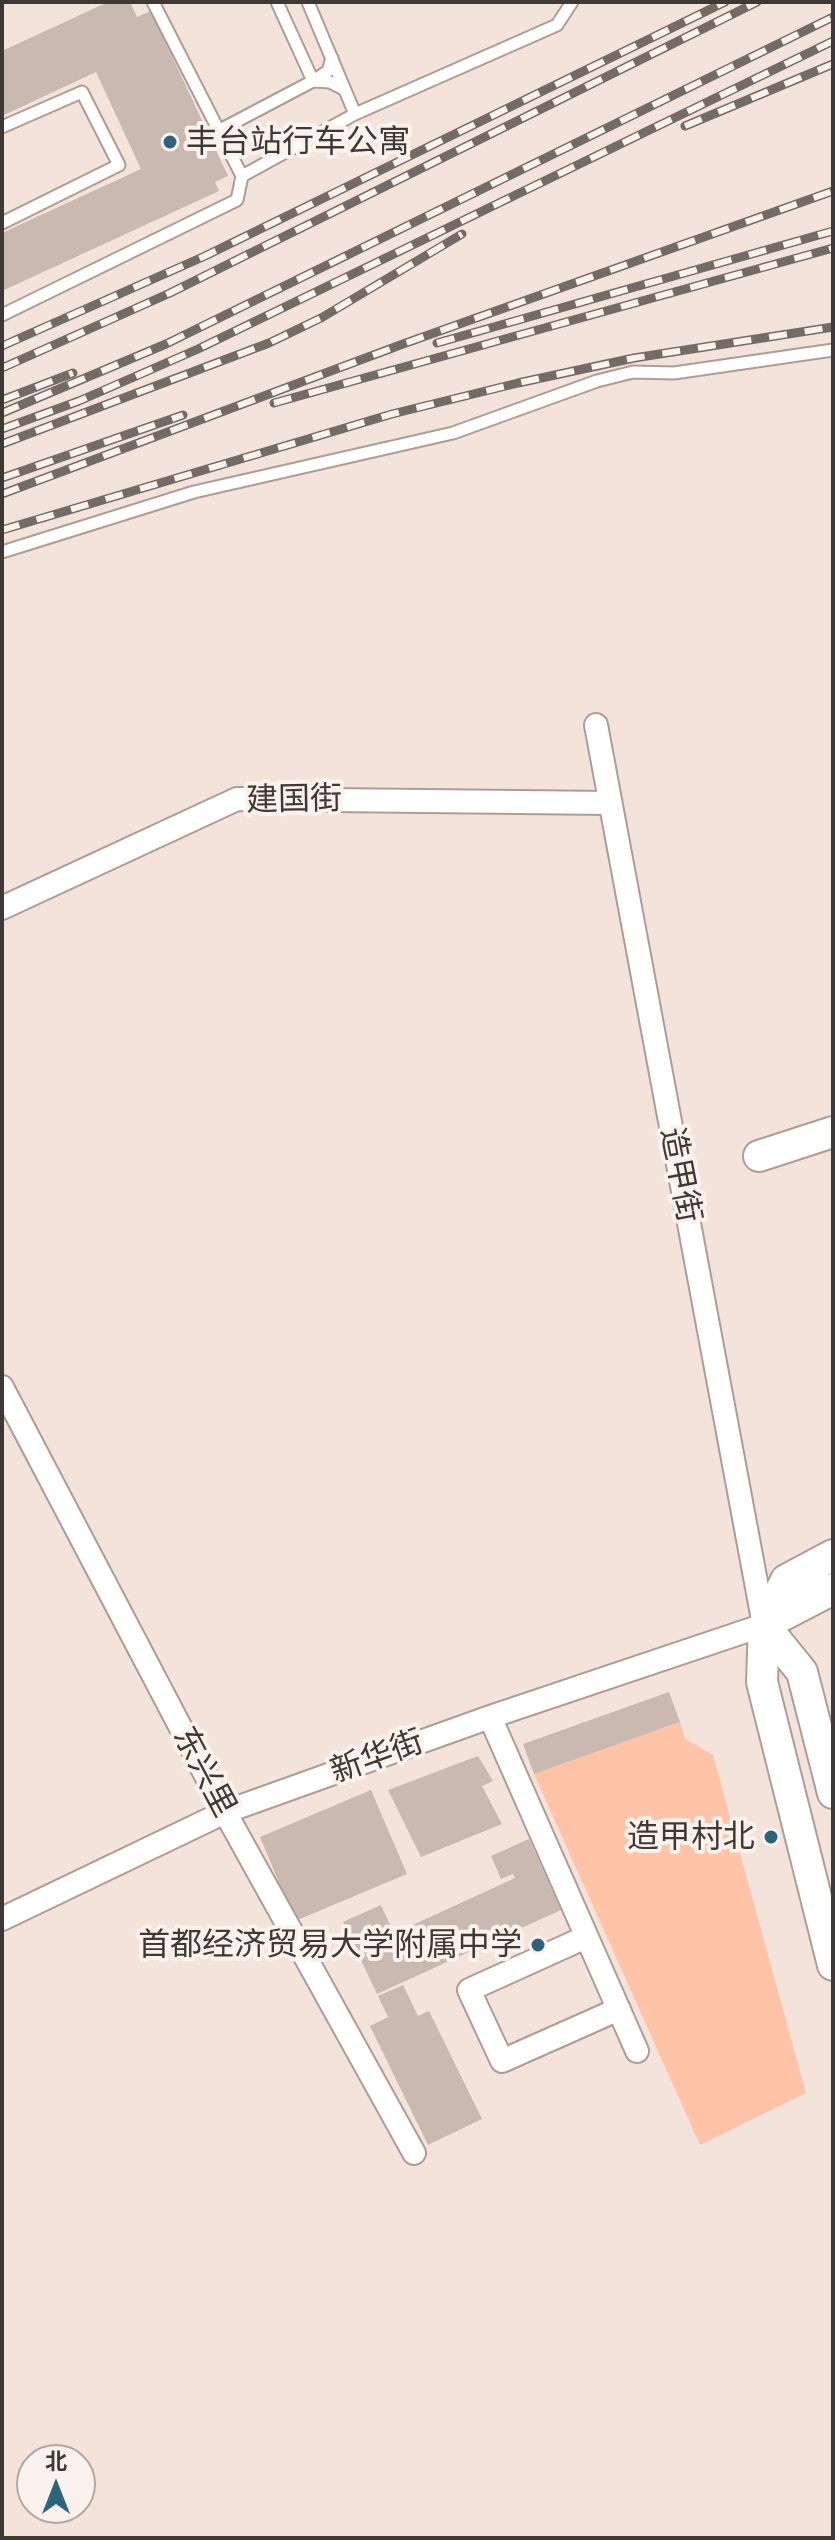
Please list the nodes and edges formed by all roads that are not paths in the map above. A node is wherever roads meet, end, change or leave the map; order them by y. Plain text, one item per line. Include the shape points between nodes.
1 (153, 2) edge
2 (277, 2) edge
3 (308, 2) edge
4 (572, 2) edge
5 (332, 58) junction
6 (313, 81) junction
7 (345, 90) junction
8 (355, 114) junction
9 (2, 127) edge
10 (218, 131) junction
11 (242, 176) junction
12 (2, 223) edge
13 (2, 315) edge
14 (833, 350) edge
15 (2, 552) edge
16 (596, 725) dead end
17 (610, 803) junction
18 (2, 908) edge
19 (833, 1132) edge
20 (759, 1156) dead end
21 (2, 1387) edge
22 (833, 1555) edge
23 (833, 1589) edge
24 (764, 1625) junction
25 (490, 1717) junction
26 (833, 1793) edge
27 (225, 1812) junction
28 (2, 1919) edge
29 (586, 1937) junction
30 (833, 1965) edge
31 (619, 2009) junction
32 (637, 2051) dead end
33 (414, 2153) dead end

1 - 10 lane
2 - 6 lane
3 - 5 lane
4 - 8 lane via 557,25
5 - 6 lane via 328,71
5 - 7 lane
6 - 7 lane
6 - 10 lane
7 - 8 lane
8 - 11 lane
9 - 12 lane via 82,92 119,165
10 - 11 lane
11 - 13 lane via 237,200
14 - 15 lane via 674,373 633,372 453,433 194,492
16 - 17 street, 造甲街
17 - 18 street, 建国街 via 237,799
17 - 24 street, 造甲街
19 - 20 main road
21 - 27 street, 东兴里
22 - 24 main road via 786,1580
23 - 24 main road
24 - 25 street, 新华街
24 - 26 main road, 造甲街 via 802,1672
24 - 30 main road, 造甲街 via 762,1682
25 - 27 street, 新华街
25 - 29 street
27 - 28 street, 新华街
27 - 33 street, 东兴里
29 - 31 street
29 - 31 street via 469,1990 502,2061
31 - 32 street

